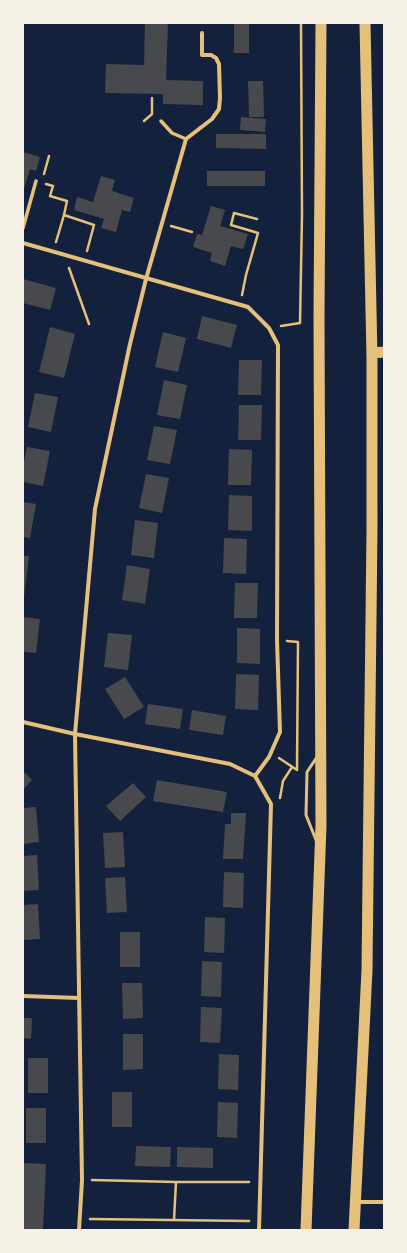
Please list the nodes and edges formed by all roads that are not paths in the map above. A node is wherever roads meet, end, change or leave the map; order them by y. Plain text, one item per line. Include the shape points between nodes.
1 (321, 23) edge
2 (365, 23) edge
3 (202, 33) dead end
4 (161, 121) dead end
5 (186, 139) junction
6 (36, 181) road end
7 (23, 228) edge
8 (23, 243) edge
9 (146, 278) junction
10 (384, 352) edge
11 (372, 353) junction
12 (23, 722) edge
13 (75, 734) junction
14 (321, 750) junction
15 (255, 776) junction
16 (320, 851) junction
17 (23, 996) edge
18 (79, 998) junction
19 (356, 1202) junction
20 (384, 1202) edge
21 (79, 1230) edge
22 (259, 1230) edge
23 (306, 1230) edge
24 (354, 1230) edge

1 - 14 highway
2 - 11 highway
3 - 5 street via 202,55 211,55 216,58 218,64 219,109 212,119
4 - 5 street via 172,134
5 - 9 street
6 - 7 street
8 - 9 street
9 - 13 street via 95,509
9 - 15 street via 248,307 269,328 278,345 276,640 280,732 269,756
10 - 11 highway
11 - 19 highway via 367,970
12 - 13 street
13 - 15 street via 230,764
13 - 18 street
14 - 16 highway
14 - 16 lane via 307,772 306,815
15 - 22 street via 271,804
16 - 23 highway
17 - 18 street
18 - 21 street via 82,1180
19 - 20 street
19 - 24 highway

